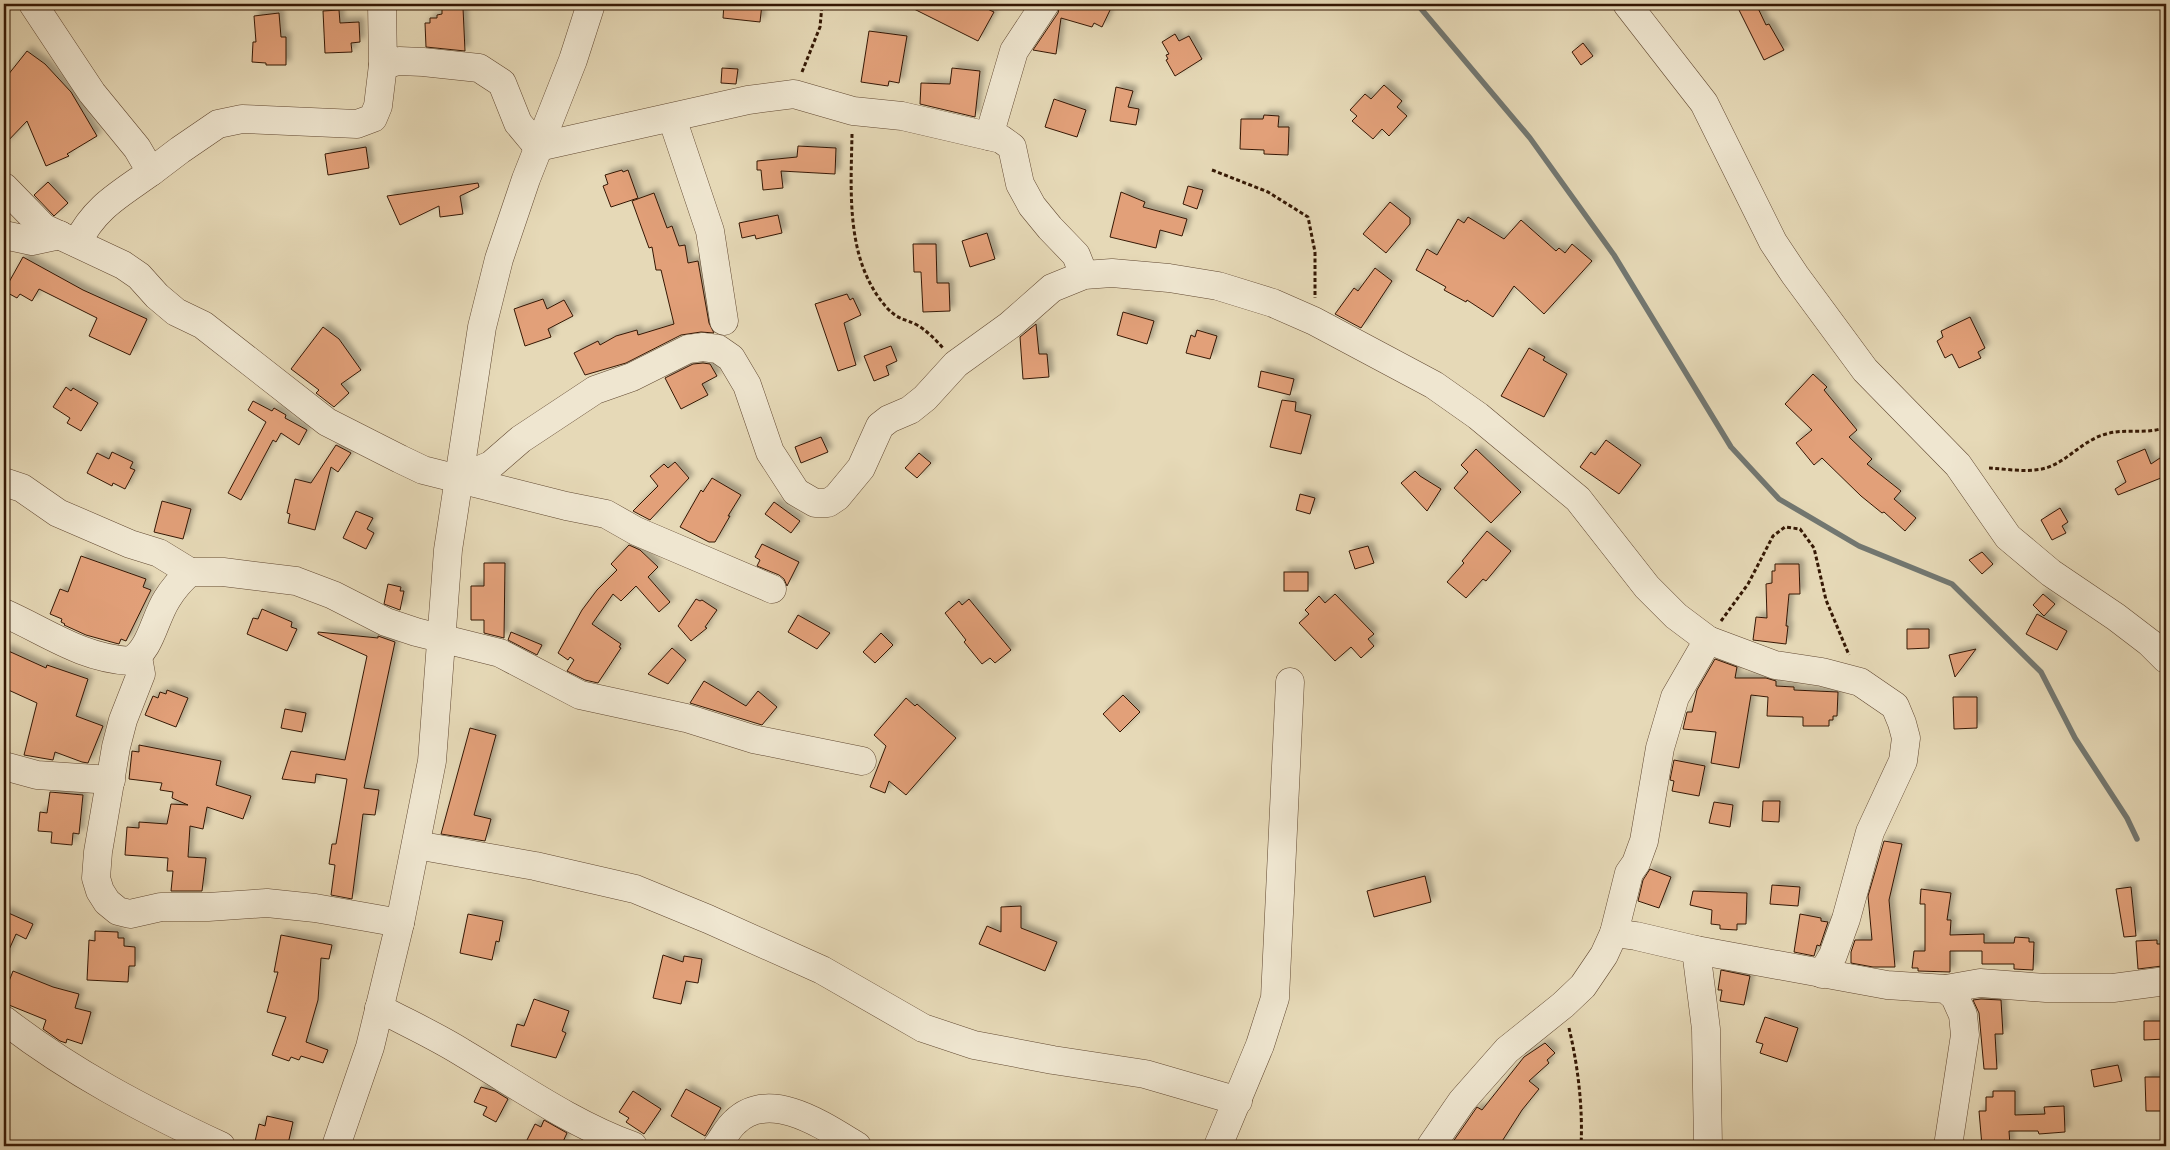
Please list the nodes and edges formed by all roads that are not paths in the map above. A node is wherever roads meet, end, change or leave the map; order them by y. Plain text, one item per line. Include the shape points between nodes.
1 (33, 4) edge
2 (382, 4) edge
3 (591, 4) edge
4 (1044, 4) edge
5 (1627, 4) edge
6 (384, 65) junction
7 (672, 118) junction
8 (989, 136) junction
9 (538, 147) junction
10 (151, 172) junction
11 (4, 187) edge
12 (4, 235) edge
13 (68, 239) junction
14 (1084, 275) junction
15 (724, 321) dead end
16 (458, 478) junction
17 (4, 482) edge
18 (190, 572) junction
19 (772, 589) dead end
20 (4, 613) edge
21 (442, 638) junction
22 (1708, 640) junction
23 (138, 657) junction
24 (2166, 659) edge
25 (1290, 682) dead end
26 (862, 761) dead end
27 (4, 766) edge
28 (112, 780) junction
29 (416, 845) junction
30 (400, 923) junction
31 (1614, 933) junction
32 (1696, 950) junction
33 (1822, 974) junction
34 (2166, 981) edge
35 (1946, 989) junction
36 (379, 1008) junction
37 (4, 1020) edge
38 (1238, 1101) junction
39 (221, 1146) edge
40 (336, 1146) edge
41 (633, 1146) edge
42 (717, 1146) edge
43 (857, 1146) edge
44 (1218, 1146) edge
45 (1431, 1146) edge
46 (1708, 1146) edge
47 (1948, 1146) edge

1 - 10 street via 92,93 137,148
2 - 6 street
3 - 9 street via 573,60
4 - 8 street via 1014,51
5 - 24 street via 1704,103 1756,210 1794,275 1865,370 1958,466 2008,537 2051,573 2150,643
6 - 9 street via 398,61 480,68 502,83 518,124
6 - 10 street via 373,118 357,124 242,119 218,124
7 - 8 street via 748,100 794,94 853,111 902,116
7 - 9 street
7 - 15 street via 710,231
8 - 14 street via 1012,147 1020,184 1032,206 1076,254
9 - 16 street via 499,259 482,327
10 - 13 street via 100,209
11 - 13 street via 44,228
12 - 13 street via 32,240
13 - 16 street via 139,276 176,312 203,324 328,422 400,460
14 - 16 street via 1052,288 956,364 925,398 880,426 861,468 828,503 815,503 796,492 770,452 747,385 731,358 718,349 688,349 632,377 595,390 521,439 491,465
14 - 22 street via 1112,273 1169,278 1218,286 1273,303 1314,321 1434,385 1478,416 1578,499 1647,587 1676,616
16 - 19 street via 606,514 636,531
16 - 21 street via 448,550
17 - 18 street via 22,488 58,513 159,553
18 - 21 street via 223,572 296,581 333,595 386,622
18 - 23 street via 168,597
20 - 23 street via 82,651 115,660 130,661
21 - 26 street via 500,653 580,695 686,718 753,739
21 - 29 street via 432,761
22 - 31 street via 1675,697 1660,748 1644,841 1629,873
22 - 33 street via 1775,665 1860,682 1895,706 1902,723 1906,738 1903,761 1870,832 1846,919
23 - 28 street via 141,674 123,720
25 - 38 street via 1275,998
27 - 28 street via 37,775
28 - 30 street via 96,878 107,902 118,911 130,914 161,907 267,903
29 - 30 street
29 - 38 street via 535,866 635,889 822,970 923,1028 974,1045 1145,1074
30 - 36 street
31 - 32 street
31 - 45 street via 1583,986 1507,1050 1454,1111
32 - 33 street
32 - 46 street via 1706,1029
33 - 35 street via 1887,985
34 - 35 street via 2113,988 2046,988 1980,983
35 - 47 street via 1955,997 1963,1015 1965,1035
36 - 40 street via 370,1047
36 - 41 street via 461,1051 556,1110 603,1135
37 - 39 street via 72,1069 134,1104
38 - 44 street
42 - 43 street via 735,1122 750,1111 770,1107 805,1117

